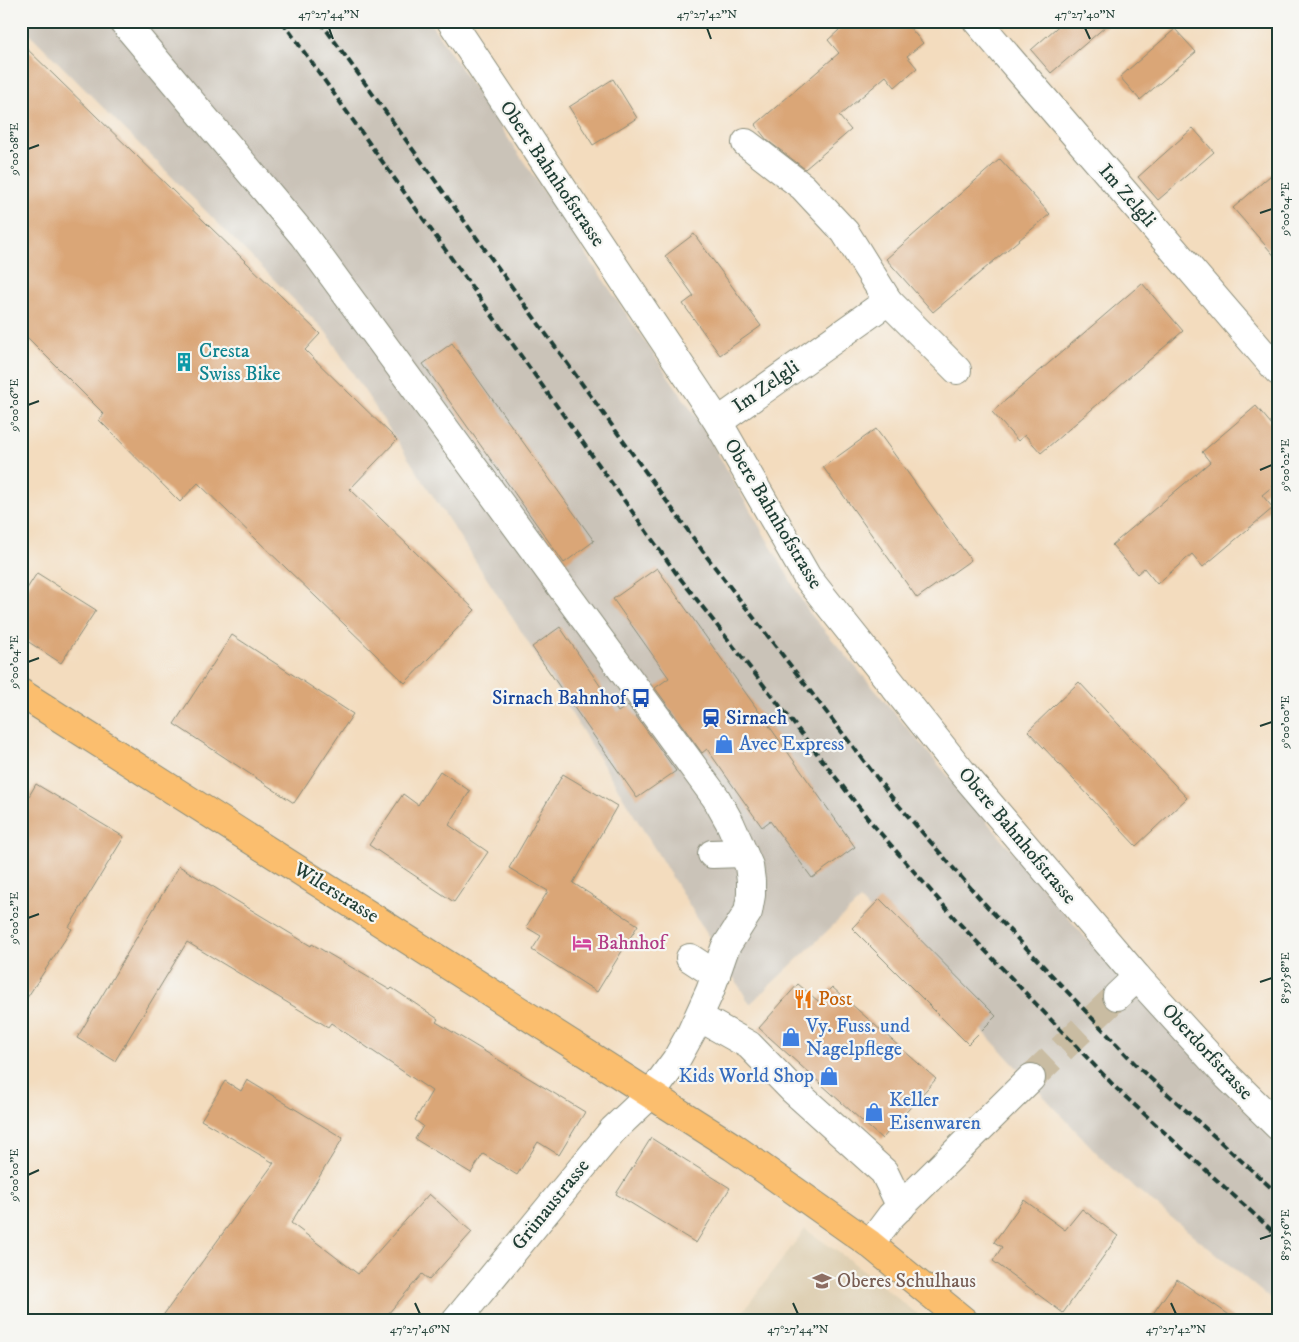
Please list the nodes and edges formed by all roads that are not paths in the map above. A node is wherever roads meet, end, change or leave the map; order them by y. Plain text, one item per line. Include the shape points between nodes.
1 (123, 21) edge
2 (451, 21) edge
3 (977, 21) edge
4 (746, 144) dead end
5 (888, 301) junction
6 (957, 370) dead end
7 (1278, 371) edge
8 (718, 422) junction
9 (21, 693) edge
10 (742, 852) junction
11 (712, 854) dead end
12 (690, 958) dead end
13 (716, 975) junction
14 (1137, 977) junction
15 (1117, 996) tunnel mouth
16 (699, 1017) junction
17 (1031, 1078) tunnel mouth
18 (651, 1094) junction
19 (1278, 1126) edge
20 (901, 1207) junction
21 (870, 1244) junction
22 (456, 1321) edge
23 (964, 1321) edge

1 - 10 street, Grünaustrasse via 303,235 716,798
2 - 8 street, Obere Bahnhofstrasse
3 - 7 street, Im Zelgli
4 - 5 street via 803,187 845,232
5 - 6 street
5 - 8 street, Im Zelgli
8 - 14 street, Obere Bahnhofstrasse via 807,577 962,772
9 - 18 main road, Wilerstrasse
10 - 11 street
10 - 13 street, Grünaustrasse via 749,866 751,881 748,912 725,948
12 - 13 street
13 - 16 street, Grünaustrasse
14 - 15 street
14 - 19 street, Oberdorfstrasse via 1228,1077
16 - 18 street, Grünaustrasse via 676,1060
16 - 20 street via 749,1045 792,1089 884,1172
17 - 20 street
18 - 21 main road, Wilerstrasse via 733,1147
18 - 22 street, Grünaustrasse via 613,1130
20 - 21 street
21 - 23 main road

